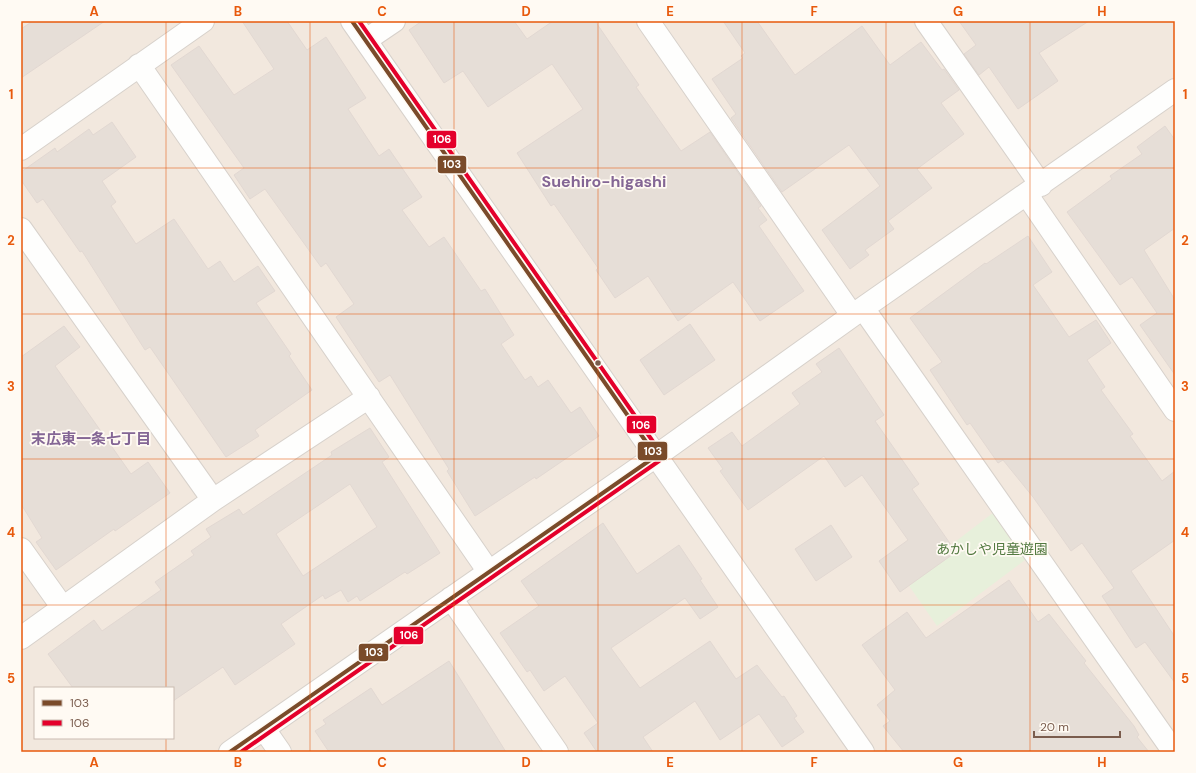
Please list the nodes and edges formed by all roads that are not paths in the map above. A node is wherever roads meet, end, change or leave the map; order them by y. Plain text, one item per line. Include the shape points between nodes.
1 (203, 21) edge
2 (352, 21) edge
3 (394, 21) edge
4 (648, 21) edge
5 (926, 21) edge
6 (366, 40) junction
7 (139, 65) junction
8 (1175, 90) edge
9 (21, 149) edge
10 (1034, 190) junction
11 (21, 229) edge
12 (858, 311) junction
13 (369, 397) junction
14 (1175, 410) edge
15 (656, 456) junction
16 (213, 500) junction
17 (21, 549) edge
18 (489, 572) junction
19 (451, 598) junction
20 (63, 608) junction
21 (21, 638) edge
22 (264, 729) junction
23 (230, 752) edge
24 (280, 752) edge
25 (557, 752) edge
26 (864, 752) edge
27 (1174, 752) edge

1 - 7 street
2 - 6 street
3 - 6 street
4 - 12 street
5 - 10 street
6 - 15 street
7 - 9 street
7 - 13 street
8 - 10 street
10 - 12 street
10 - 14 street
11 - 16 street
12 - 15 street
12 - 27 street
13 - 16 street
13 - 18 street
15 - 18 street
15 - 26 street
16 - 20 street
17 - 20 street
18 - 19 street
19 - 22 street
19 - 25 street
20 - 21 street
22 - 23 street
22 - 24 street

